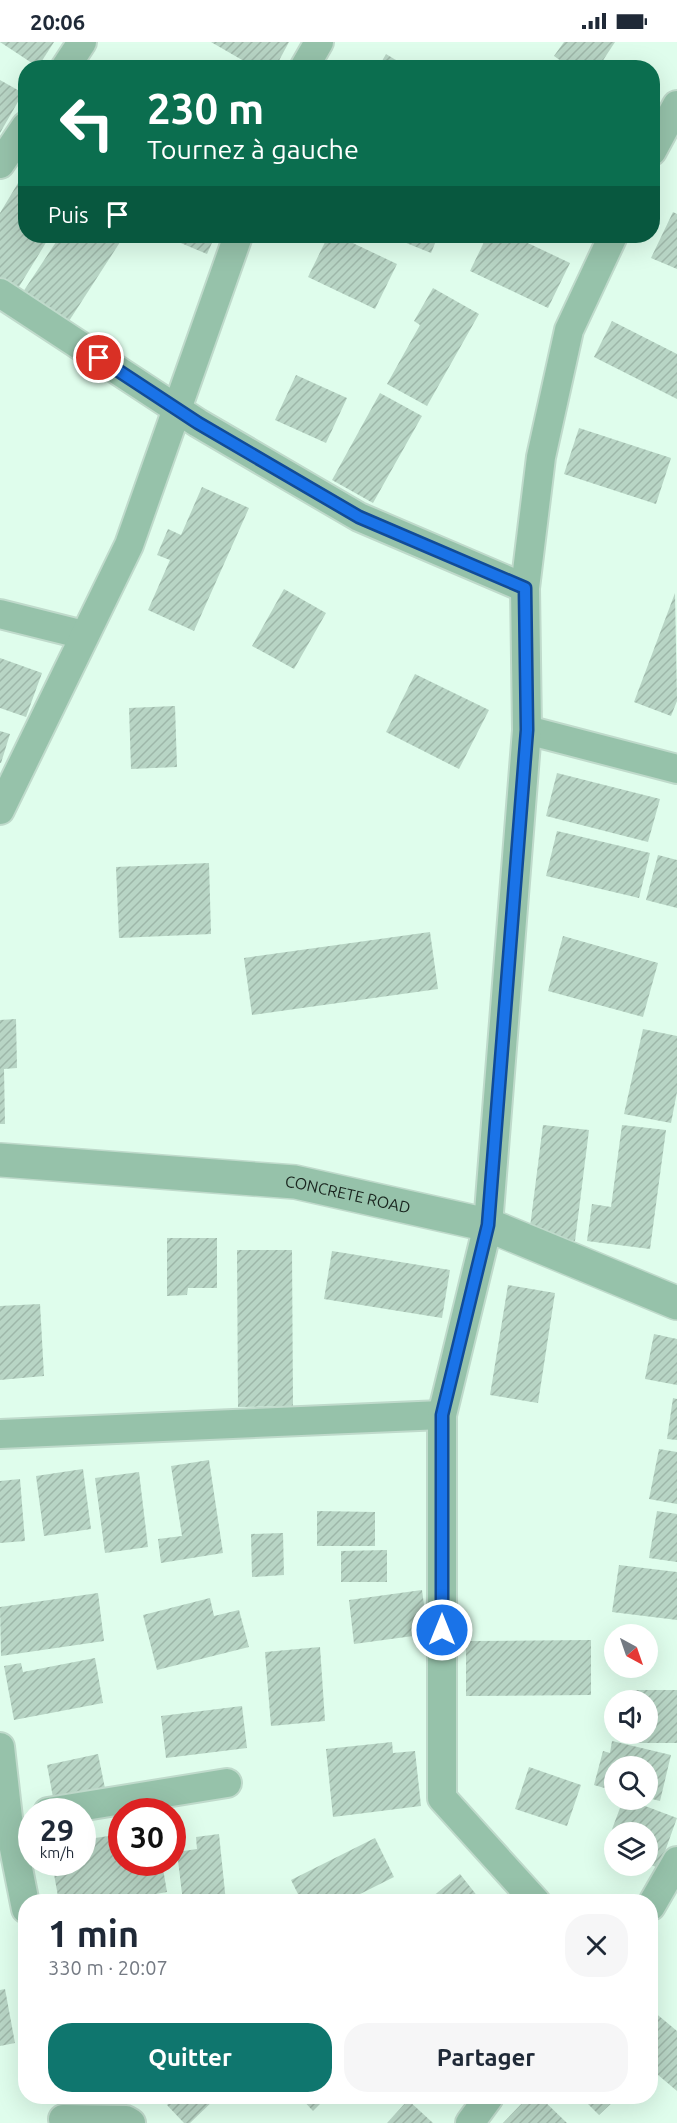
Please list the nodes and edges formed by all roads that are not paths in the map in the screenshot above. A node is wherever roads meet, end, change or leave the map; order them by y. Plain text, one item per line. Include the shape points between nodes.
1 (82, 42) edge
2 (320, 42) edge
3 (70, 60) edge
4 (309, 60) edge
5 (677, 105) edge
6 (18, 138) edge
7 (662, 151) edge
8 (0, 164) edge
9 (236, 243) edge
10 (610, 243) edge
11 (0, 293) edge
12 (178, 410) junction
13 (525, 588) junction
14 (0, 614) edge
15 (84, 635) junction
16 (527, 730) junction
17 (677, 769) edge
18 (0, 810) edge
19 (0, 1160) edge
20 (488, 1225) junction
21 (677, 1303) edge
22 (442, 1415) junction
23 (0, 1434) edge
24 (0, 1748) edge
25 (227, 1783) dead end
26 (96, 1804) edge
27 (18, 1809) edge
28 (677, 1861) edge
29 (24, 1876) edge
30 (25, 1894) edge
31 (529, 1894) edge
32 (658, 1894) edge
33 (484, 2104) edge
34 (62, 2113) edge
35 (131, 2123) edge
36 (470, 2123) edge

1 - 3 street
2 - 4 street
5 - 7 street
6 - 8 street
9 - 12 street
10 - 13 street via 569,330 541,457
11 - 12 street
12 - 13 street via 359,517
12 - 15 street via 129,545
13 - 16 street
14 - 15 street
15 - 18 street
16 - 17 street
16 - 20 street
19 - 20 street, CONCRETE ROAD via 295,1182
20 - 21 street, CONCRETE ROAD
20 - 22 street
22 - 23 street
22 - 31 street via 442,1798
24 - 27 street
25 - 26 street
28 - 32 street
29 - 30 street
33 - 36 street
34 - 35 street

